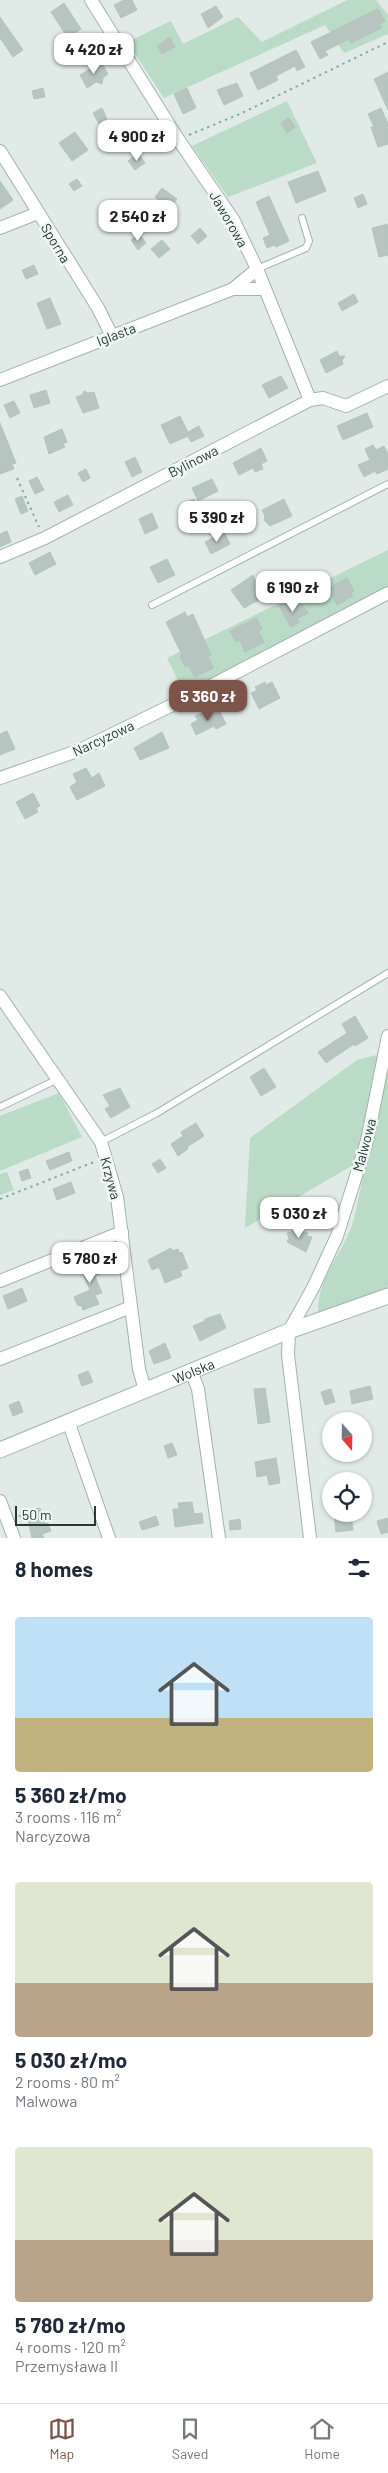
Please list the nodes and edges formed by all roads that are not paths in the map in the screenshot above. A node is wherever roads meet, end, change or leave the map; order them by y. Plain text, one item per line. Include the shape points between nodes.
1 (91, 0) edge
2 (0, 151) edge
3 (38, 213) junction
4 (302, 218) dead end
5 (0, 228) edge
6 (257, 269) junction
7 (233, 289) junction
8 (265, 289) junction
9 (112, 336) junction
10 (0, 380) edge
11 (388, 386) edge
12 (310, 400) junction
13 (388, 484) edge
14 (0, 557) edge
15 (388, 593) edge
16 (152, 605) dead end
17 (0, 778) edge
18 (388, 973) edge
19 (0, 996) edge
20 (388, 1036) edge
21 (58, 1079) junction
22 (0, 1107) edge
23 (101, 1142) junction
24 (122, 1232) junction
25 (0, 1281) edge
26 (388, 1296) edge
27 (131, 1307) junction
28 (289, 1331) junction
29 (0, 1360) edge
30 (191, 1371) junction
31 (145, 1390) junction
32 (68, 1421) junction
33 (0, 1450) edge
34 (0, 1501) edge
35 (14, 1538) edge
36 (109, 1538) edge
37 (219, 1538) edge
38 (310, 1538) edge

1 - 6 street, Jaworowa via 234,221
2 - 3 street, Sporna
3 - 5 street
3 - 9 street, Sporna
4 - 6 lane via 309,241 306,248
6 - 7 street, Iglasta
6 - 8 street, Jaworowa
7 - 8 street, Iglasta
7 - 9 street, Iglasta
8 - 12 street, Jaworowa
9 - 10 street, Iglasta
11 - 12 street via 346,406 323,398
12 - 14 street, Bylinowa via 45,538
13 - 16 lane
15 - 17 street, Narcyzowa via 80,750
18 - 23 lane via 157,1113
19 - 21 street, Krzywa
20 - 28 street, Malwowa via 367,1141 337,1236 314,1288
21 - 22 lane
21 - 23 street, Krzywa
23 - 24 street, Krzywa via 117,1197
24 - 25 street
24 - 27 street, Krzywa
26 - 28 street, Wolska
27 - 29 street
27 - 31 street, Krzywa
28 - 30 street, Wolska
28 - 38 street via 288,1355
30 - 31 street, Wolska
30 - 37 street via 198,1389
31 - 32 street, Wolska
32 - 33 street, Wolska
32 - 36 street
34 - 35 street

